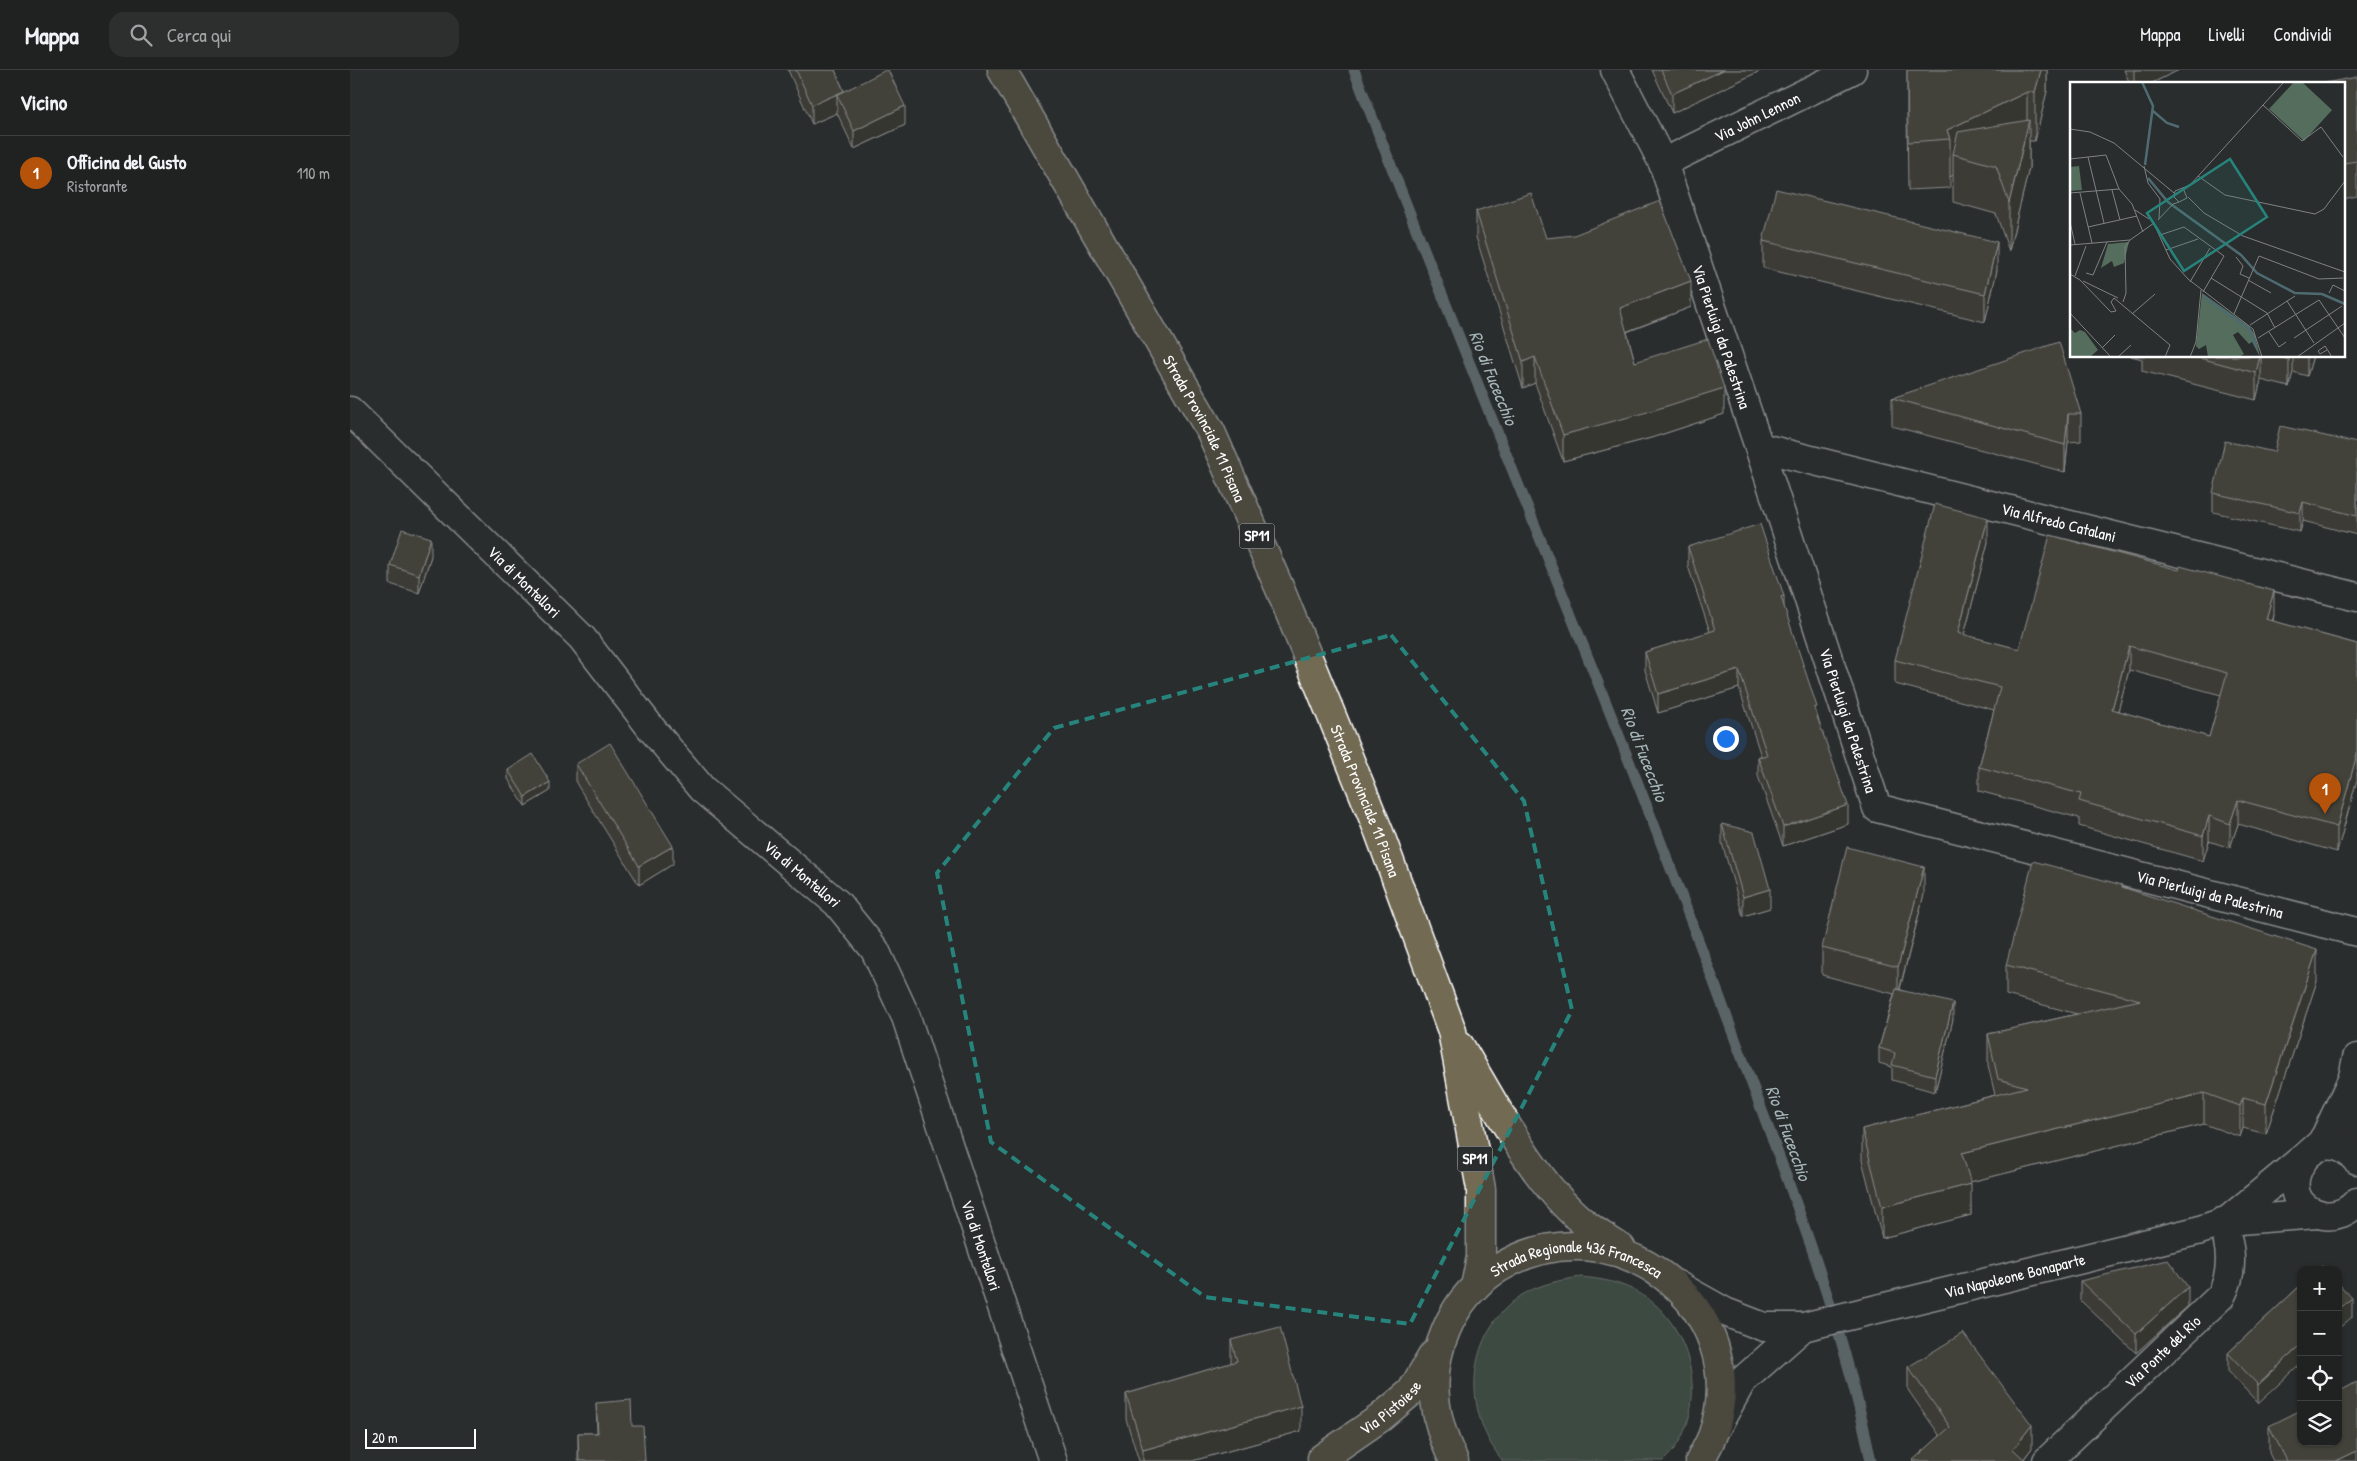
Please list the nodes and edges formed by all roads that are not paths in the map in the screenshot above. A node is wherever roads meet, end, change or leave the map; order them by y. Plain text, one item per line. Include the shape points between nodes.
1 (1002, 70) edge
2 (1615, 70) edge
3 (1852, 70) edge
4 (1663, 163) junction
5 (350, 412) edge
6 (1759, 447) junction
7 (2357, 597) edge
8 (2357, 932) edge
9 (1452, 1032) junction
10 (2355, 1067) edge
11 (2307, 1155) junction
12 (2356, 1159) edge
13 (2343, 1211) edge
14 (2225, 1221) junction
15 (1635, 1258) junction
16 (1675, 1284) junction
17 (1475, 1287) junction
18 (1803, 1327) junction
19 (1442, 1340) junction
20 (1713, 1434) junction
21 (1326, 1460) edge
22 (1053, 1461) edge
23 (1454, 1461) edge
24 (1700, 1461) edge
25 (2047, 1461) edge

1 - 9 main road, Strada Provinciale 11 Pisana / SP11 via 1211,432 1280,589 1379,832
2 - 4 street, Via Pierluigi da Palestrina
3 - 4 street, Via John Lennon
4 - 6 street, Via Pierluigi da Palestrina
5 - 22 street, Via di Montellori via 582,638 702,789 836,903 875,950 906,1016
6 - 7 street, Via Alfredo Catalani
6 - 8 street, Via Pierluigi da Palestrina via 1877,808
9 - 15 main road, Strada Provinciale 11 Pisana via 1520,1146 1554,1193 1583,1222
9 - 17 main road, Strada Provinciale 11 Pisana / SP11 via 1481,1189 1481,1257
10 - 11 street via 2322,1143
10 - 12 street
11 - 12 street via 2323,1147 2335,1147
11 - 13 street, Via Napoleone Bonaparte via 2296,1168 2296,1190 2300,1200 2307,1209
11 - 14 street, Via Napoleone Bonaparte
13 - 14 street, Via Napoleone Bonaparte
14 - 18 street, Via Napoleone Bonaparte via 2197,1231
14 - 25 street, Via Ponte del Rio via 2230,1266 2221,1296
15 - 16 main road, Strada Regionale 436 Francesca
15 - 17 main road, Strada Regionale 436 Francesca via 1594,1246 1550,1248 1510,1261
16 - 18 street, Via Napoleone Bonaparte via 1725,1312 1764,1327
16 - 20 main road, Strada Regionale 436 Francesca via 1700,1316 1716,1354 1720,1394
17 - 19 main road, Strada Regionale 436 Francesca via 1454,1315
18 - 20 street, Via Napoleone Bonaparte via 1742,1380
19 - 21 main road, Via Pistoiese via 1411,1392
19 - 23 main road, Strada Regionale 436 Francesca via 1435,1365 1434,1391 1443,1440
20 - 24 main road, Strada Regionale 436 Francesca

